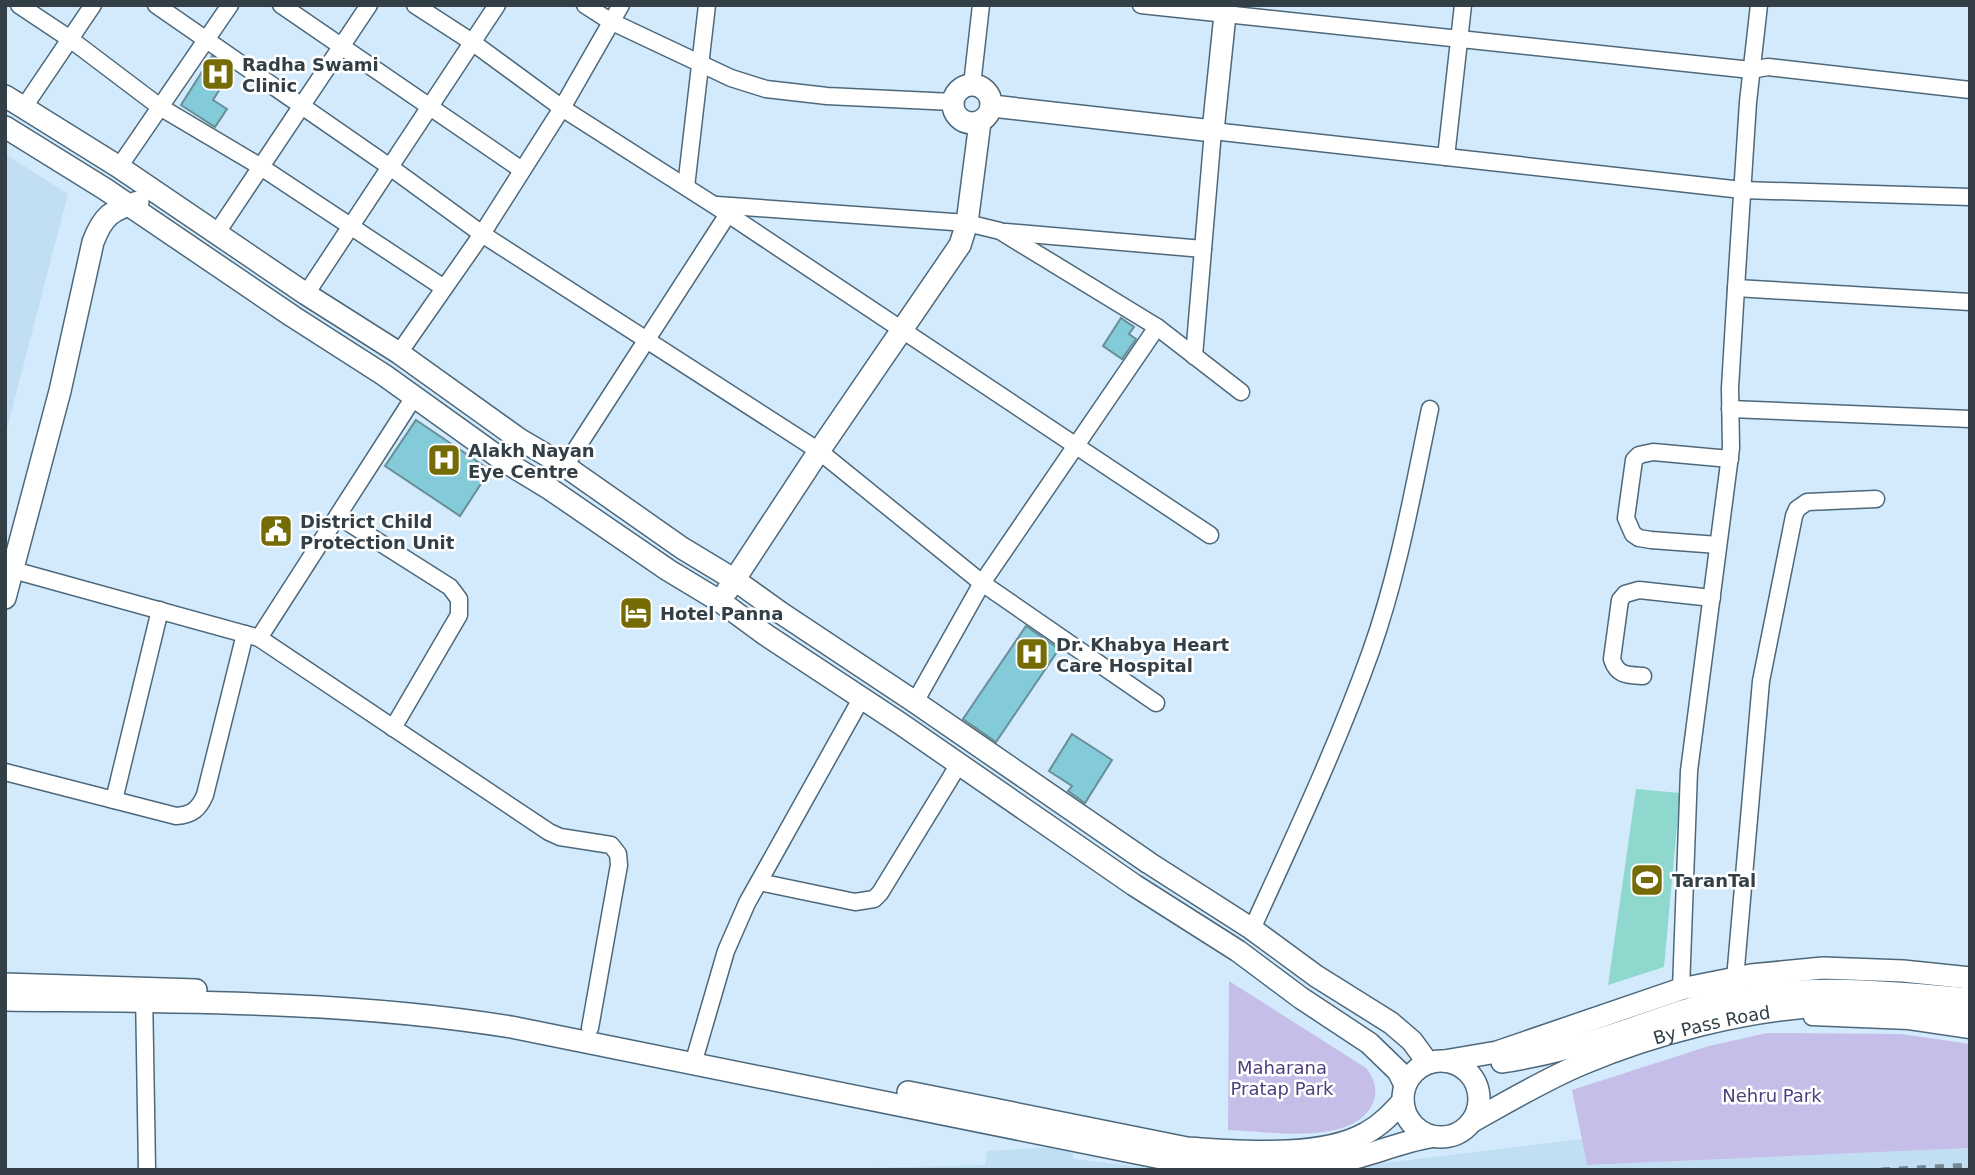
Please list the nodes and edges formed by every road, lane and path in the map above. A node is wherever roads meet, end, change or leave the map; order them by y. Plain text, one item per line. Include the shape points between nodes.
1 (19, 5) edge
2 (93, 5) edge
3 (156, 5) edge
4 (230, 5) edge
5 (281, 5) edge
6 (369, 5) edge
7 (415, 5) edge
8 (497, 5) edge
9 (585, 5) edge
10 (621, 5) edge
11 (707, 5) edge
12 (981, 5) edge
13 (1141, 5) edge
14 (1463, 5) edge
15 (1759, 5) edge
16 (1225, 9) edge
17 (610, 21) junction
18 (70, 39) junction
19 (206, 39) junction
20 (1459, 40) junction
21 (472, 43) junction
22 (342, 46) junction
23 (699, 63) junction
24 (1752, 70) junction
25 (972, 85) junction
26 (1970, 90) edge
27 (15, 102) edge
28 (953, 102) junction
29 (160, 107) junction
30 (301, 107) junction
31 (430, 107) junction
32 (562, 108) junction
33 (986, 114) junction
34 (5, 127) edge
35 (1213, 131) junction
36 (1446, 157) junction
37 (119, 167) junction
38 (261, 167) junction
39 (390, 167) junction
40 (522, 170) junction
41 (686, 187) junction
42 (1742, 190) junction
43 (160, 196) junction
44 (1970, 197) edge
45 (127, 205) junction
46 (722, 209) junction
47 (967, 223) junction
48 (351, 227) junction
49 (1000, 231) junction
50 (216, 234) junction
51 (482, 234) junction
52 (1203, 249) junction
53 (444, 288) junction
54 (1736, 288) junction
55 (306, 294) junction
56 (1970, 302) edge
57 (1157, 327) junction
58 (901, 330) junction
59 (647, 341) junction
60 (398, 353) junction
61 (1194, 356) junction
62 (1241, 392) dead end
63 (414, 397) junction
64 (1430, 409) dead end
65 (1730, 409) junction
66 (1970, 419) edge
67 (1076, 444) junction
68 (819, 451) junction
69 (1730, 459) junction
70 (565, 467) junction
71 (1876, 499) dead end
72 (338, 516) junction
73 (1209, 535) dead end
74 (1718, 545) junction
75 (13, 570) junction
76 (735, 580) junction
77 (982, 583) junction
78 (5, 598) edge
79 (1712, 598) junction
80 (721, 602) junction
81 (160, 610) junction
82 (252, 636) junction
83 (1643, 676) dead end
84 (861, 699) junction
85 (915, 702) junction
86 (1156, 703) dead end
87 (393, 729) junction
88 (959, 764) junction
89 (5, 772) edge
90 (114, 800) junction
91 (759, 883) junction
92 (1252, 929) junction
93 (1970, 978) edge
94 (1735, 979) junction
95 (5, 984) edge
96 (1681, 989) junction
97 (144, 995) junction
98 (1970, 999) edge
99 (5, 1000) edge
100 (1970, 1016) edge
101 (590, 1028) junction
102 (1692, 1028) junction
103 (1970, 1030) edge
104 (1612, 1035) junction
105 (695, 1057) junction
106 (1444, 1063) junction
107 (1404, 1093) junction
108 (1476, 1114) junction
109 (1430, 1137) junction
110 (147, 1170) edge

1 - 18 street
2 - 18 street
3 - 19 street
4 - 19 street
5 - 22 street
6 - 22 street
7 - 21 street
8 - 21 street
9 - 17 street
10 - 17 street
11 - 23 street
12 - 25 street
13 - 16 street
14 - 20 street
15 - 24 street
16 - 20 street
16 - 35 main road
17 - 23 street
17 - 32 street
18 - 27 street
18 - 29 street
19 - 29 street
19 - 30 street
20 - 24 street
20 - 36 street
21 - 31 street
21 - 32 street
22 - 30 street
22 - 31 street
23 - 28 street via 766,89
23 - 41 street
24 - 26 street via 1768,67
24 - 42 street
25 - 28 main road via 959,90
25 - 33 main road via 984,88 991,100
27 - 37 main road
28 - 33 main road via 961,119 973,123
29 - 37 street
29 - 38 street
30 - 38 street
30 - 39 street
31 - 39 street
31 - 40 street
32 - 40 street
32 - 41 street
33 - 35 main road
33 - 47 main road
34 - 45 main road
35 - 36 street
35 - 52 street
36 - 42 street
37 - 43 main road
38 - 48 street
38 - 50 street
39 - 48 street
39 - 51 street
40 - 51 street
41 - 46 street
42 - 44 street
42 - 54 street
43 - 45 main road
43 - 50 main road
45 - 63 main road
45 - 75 main road via 101,222 93,242
46 - 47 street
46 - 58 street
46 - 59 street
47 - 49 street
47 - 58 main road via 960,245
48 - 53 street
48 - 55 street
49 - 52 street
49 - 57 street
50 - 55 main road
51 - 53 street
51 - 59 street
52 - 61 street
53 - 60 street
54 - 56 street
54 - 65 street
55 - 60 main road
57 - 61 street
57 - 67 street
58 - 67 street
58 - 68 main road
59 - 68 street
59 - 70 street
60 - 70 main road
61 - 62 street
63 - 72 street
63 - 80 main road
64 - 92 street via 1396,569 1372,650 1330,757
65 - 66 street
65 - 69 street
67 - 73 street
67 - 77 street
68 - 76 main road
68 - 77 street
69 - 74 street
69 - 74 street via 1654,452 1634,460 1626,518 1633,534 1651,540
70 - 76 main road
71 - 94 street via 1807,502 1794,516 1761,681
72 - 82 street
72 - 87 street via 450,587 459,599 459,615
74 - 79 street
75 - 78 main road
75 - 81 street
76 - 80 main road
76 - 85 main road
77 - 85 street
77 - 86 street
79 - 83 street via 1639,590 1625,594 1620,600 1612,659 1619,673
79 - 96 street via 1689,771
80 - 84 main road
81 - 82 street
81 - 90 street
82 - 87 street
82 - 90 street via 201,805 176,816
84 - 88 main road
84 - 91 street
85 - 92 main road
87 - 101 street via 549,832 615,848 619,865
88 - 91 street via 874,899 855,902
88 - 107 main road via 1368,1043 1398,1071
89 - 90 street
91 - 105 street via 726,951
92 - 106 main road
93 - 94 main road via 1824,968
94 - 96 main road
95 - 97 main road
96 - 106 main road via 1497,1052
97 - 99 main road
97 - 101 main road via 398,998
97 - 105 main road via 454,1018
97 - 110 street
98 - 104 main road via 1863,990 1774,992 1691,1008
100 - 102 main road, By Pass Road via 1826,1006
101 - 105 main road
102 - 103 street via 1826,1016
102 - 108 main road, By Pass Road via 1582,1064
104 - 106 main road via 1503,1062
104 - 108 main road via 1542,1071
105 - 107 main road via 1220,1150 1273,1151 1343,1143 1385,1119
105 - 109 main road via 1219,1167 1270,1169 1343,1161
106 - 107 main road via 1415,1072
106 - 108 main road via 1472,1076 1479,1090
107 - 109 main road via 1406,1116
108 - 109 main road via 1461,1132 1446,1138

